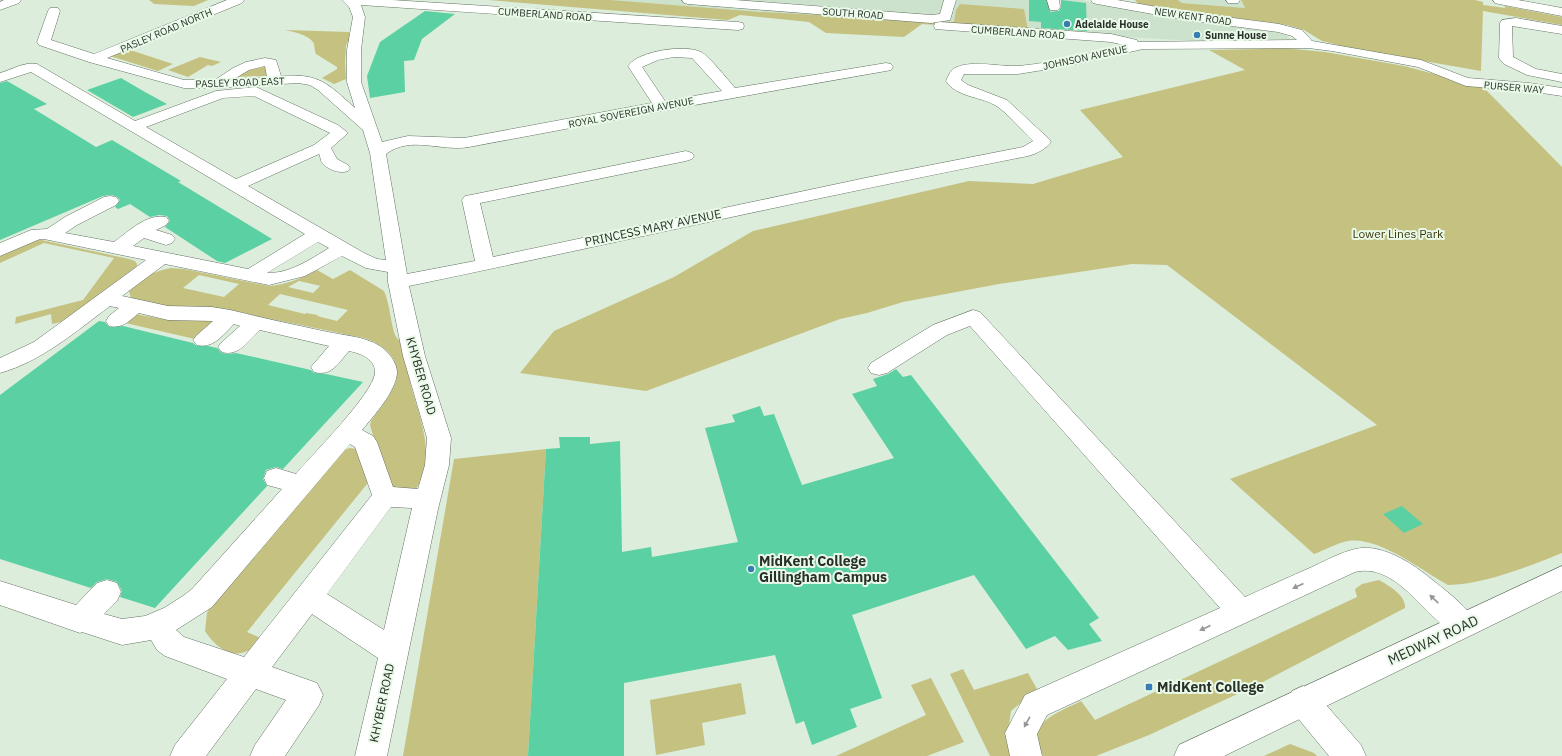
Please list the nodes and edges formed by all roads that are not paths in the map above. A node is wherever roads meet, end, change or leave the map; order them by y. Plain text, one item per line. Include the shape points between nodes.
1 (15, 0) edge
2 (238, 0) edge
3 (688, 0) edge
4 (950, 0) edge
5 (1097, 0) edge
6 (1499, 0) edge
7 (1530, 0) edge
8 (350, 1) edge
9 (775, 3) edge
10 (0, 6) edge
11 (1562, 6) edge
12 (54, 11) dead end
13 (1562, 12) edge
14 (943, 22) junction
15 (738, 26) dead end
16 (1562, 30) edge
17 (1308, 44) junction
18 (1143, 45) junction
19 (16, 59) dead end
20 (94, 60) junction
21 (32, 67) junction
22 (886, 67) dead end
23 (0, 78) edge
24 (1562, 78) edge
25 (272, 81) junction
26 (354, 82) junction
27 (1466, 82) joint
28 (190, 84) junction
29 (219, 84) junction
30 (323, 87) junction
31 (1562, 92) edge
32 (732, 93) junction
33 (195, 103) junction
34 (662, 107) junction
35 (135, 126) junction
36 (370, 129) junction
37 (320, 148) junction
38 (378, 153) junction
39 (686, 156) dead end
40 (342, 168) dead end
41 (908, 173) joint
42 (237, 185) junction
43 (99, 204) dead end
44 (160, 221) dead end
45 (141, 231) junction
46 (318, 234) junction
47 (50, 235) junction
48 (344, 248) junction
49 (117, 249) junction
50 (164, 249) junction
51 (0, 250) edge
52 (485, 265) junction
53 (398, 275) junction
54 (251, 276) junction
55 (107, 299) junction
56 (135, 306) junction
57 (230, 317) junction
58 (116, 321) dead end
59 (255, 323) junction
60 (63, 331) junction
61 (34, 332) dead end
62 (204, 340) dead end
63 (345, 342) junction
64 (229, 346) dead end
65 (0, 366) edge
66 (322, 367) dead end
67 (879, 368) dead end
68 (345, 434) junction
69 (276, 478) dead end
70 (301, 485) junction
71 (385, 497) junction
72 (428, 499) junction
73 (1562, 578) edge
74 (107, 592) dead end
75 (0, 593) edge
76 (309, 597) junction
77 (1241, 612) junction
78 (80, 620) junction
79 (1463, 625) junction
80 (158, 626) junction
81 (393, 652) junction
82 (249, 674) junction
83 (1303, 701) junction
84 (186, 756) edge
85 (266, 756) edge
86 (371, 756) edge
87 (1026, 756) edge
88 (1190, 756) edge
89 (1350, 756) edge

1 - 10 street
2 - 20 street, PASLEY ROAD NORTH
3 - 9 street, SOUTH ROAD
4 - 14 street
5 - 17 street, NEW KENT ROAD via 1186,16 1279,28 1297,33
6 - 13 street
7 - 11 street
8 - 15 street, CUMBERLAND ROAD
8 - 26 street, KHYBER ROAD via 357,8 359,17 354,50
9 - 14 street, SOUTH ROAD
12 - 20 street, PASLEY ROAD EAST via 44,42
14 - 18 street, CUMBERLAND ROAD via 1111,38
16 - 24 street via 1516,22 1506,23 1506,58 1509,61 1532,72
17 - 18 street, JOHNSON AVENUE
17 - 27 street, JOHNSON AVENUE via 1421,64
18 - 41 street, JOHNSON AVENUE via 1018,70 960,70 954,81 963,88 1002,103 1042,142 1028,151
19 - 21 street, PRINCESS MARY AVENUE
20 - 28 street, PASLEY ROAD EAST
21 - 23 street
21 - 35 street, PRINCESS MARY AVENUE
22 - 32 street, ROYAL SOVEREIGN AVENUE
25 - 29 street, PASLEY ROAD EAST
25 - 29 street via 274,76 271,63 264,62 238,71
25 - 30 street, PASLEY ROAD EAST via 307,80
26 - 30 street via 338,88
26 - 36 street, KHYBER ROAD
27 - 31 street, PURSER WAY
28 - 29 street, PASLEY ROAD EAST
28 - 33 street via 188,89 192,102
30 - 36 street, PASLEY ROAD EAST
32 - 34 street, ROYAL SOVEREIGN AVENUE
32 - 34 street via 697,55 691,53 681,52 638,62 635,66
33 - 35 street via 166,110
33 - 37 street via 225,92 259,91 339,132 339,135
34 - 38 street, ROYAL SOVEREIGN AVENUE via 464,143 414,140 395,142 385,146
35 - 42 street, PRINCESS MARY AVENUE
36 - 38 street, KHYBER ROAD
37 - 40 street via 329,155 329,161
37 - 42 street
38 - 53 street, KHYBER ROAD
39 - 52 street via 471,200
41 - 52 street, PRINCESS MARY AVENUE
42 - 46 street, PRINCESS MARY AVENUE
43 - 47 street
44 - 45 street
45 - 49 street
45 - 50 street
46 - 48 street, PRINCESS MARY AVENUE
46 - 54 street
47 - 49 street
47 - 51 street via 37,234
48 - 53 street, PRINCESS MARY AVENUE
48 - 54 street via 286,277 269,279
49 - 50 street
50 - 54 street
50 - 55 street
52 - 53 street, PRINCESS MARY AVENUE
53 - 72 street, KHYBER ROAD via 414,356 439,438 437,465
55 - 56 street
55 - 60 street
56 - 57 street via 168,313
56 - 58 street
57 - 59 street
57 - 62 street
59 - 63 street
59 - 64 street
60 - 61 street via 49,329
60 - 65 street via 28,354
63 - 66 street
63 - 68 street via 374,352 382,360 386,371 376,394
67 - 77 street via 940,330 973,317
68 - 70 street
68 - 71 street via 365,442
69 - 70 street
70 - 80 street via 202,598 184,612
71 - 72 street
71 - 76 street
72 - 81 street, KHYBER ROAD
73 - 79 street, MEDWAY ROAD
74 - 78 street
75 - 78 street
76 - 81 street
76 - 82 street
79 -> 77 street via 1402,573 1368,558 1351,562
77 -> 87 street via 1036,705 1021,733
78 - 80 street via 122,632 138,632
79 - 83 street, MEDWAY ROAD
80 - 82 street via 167,641 175,647
81 - 86 street, KHYBER ROAD
82 - 84 street
82 - 85 street via 308,695
83 - 88 street, MEDWAY ROAD
83 - 89 street

